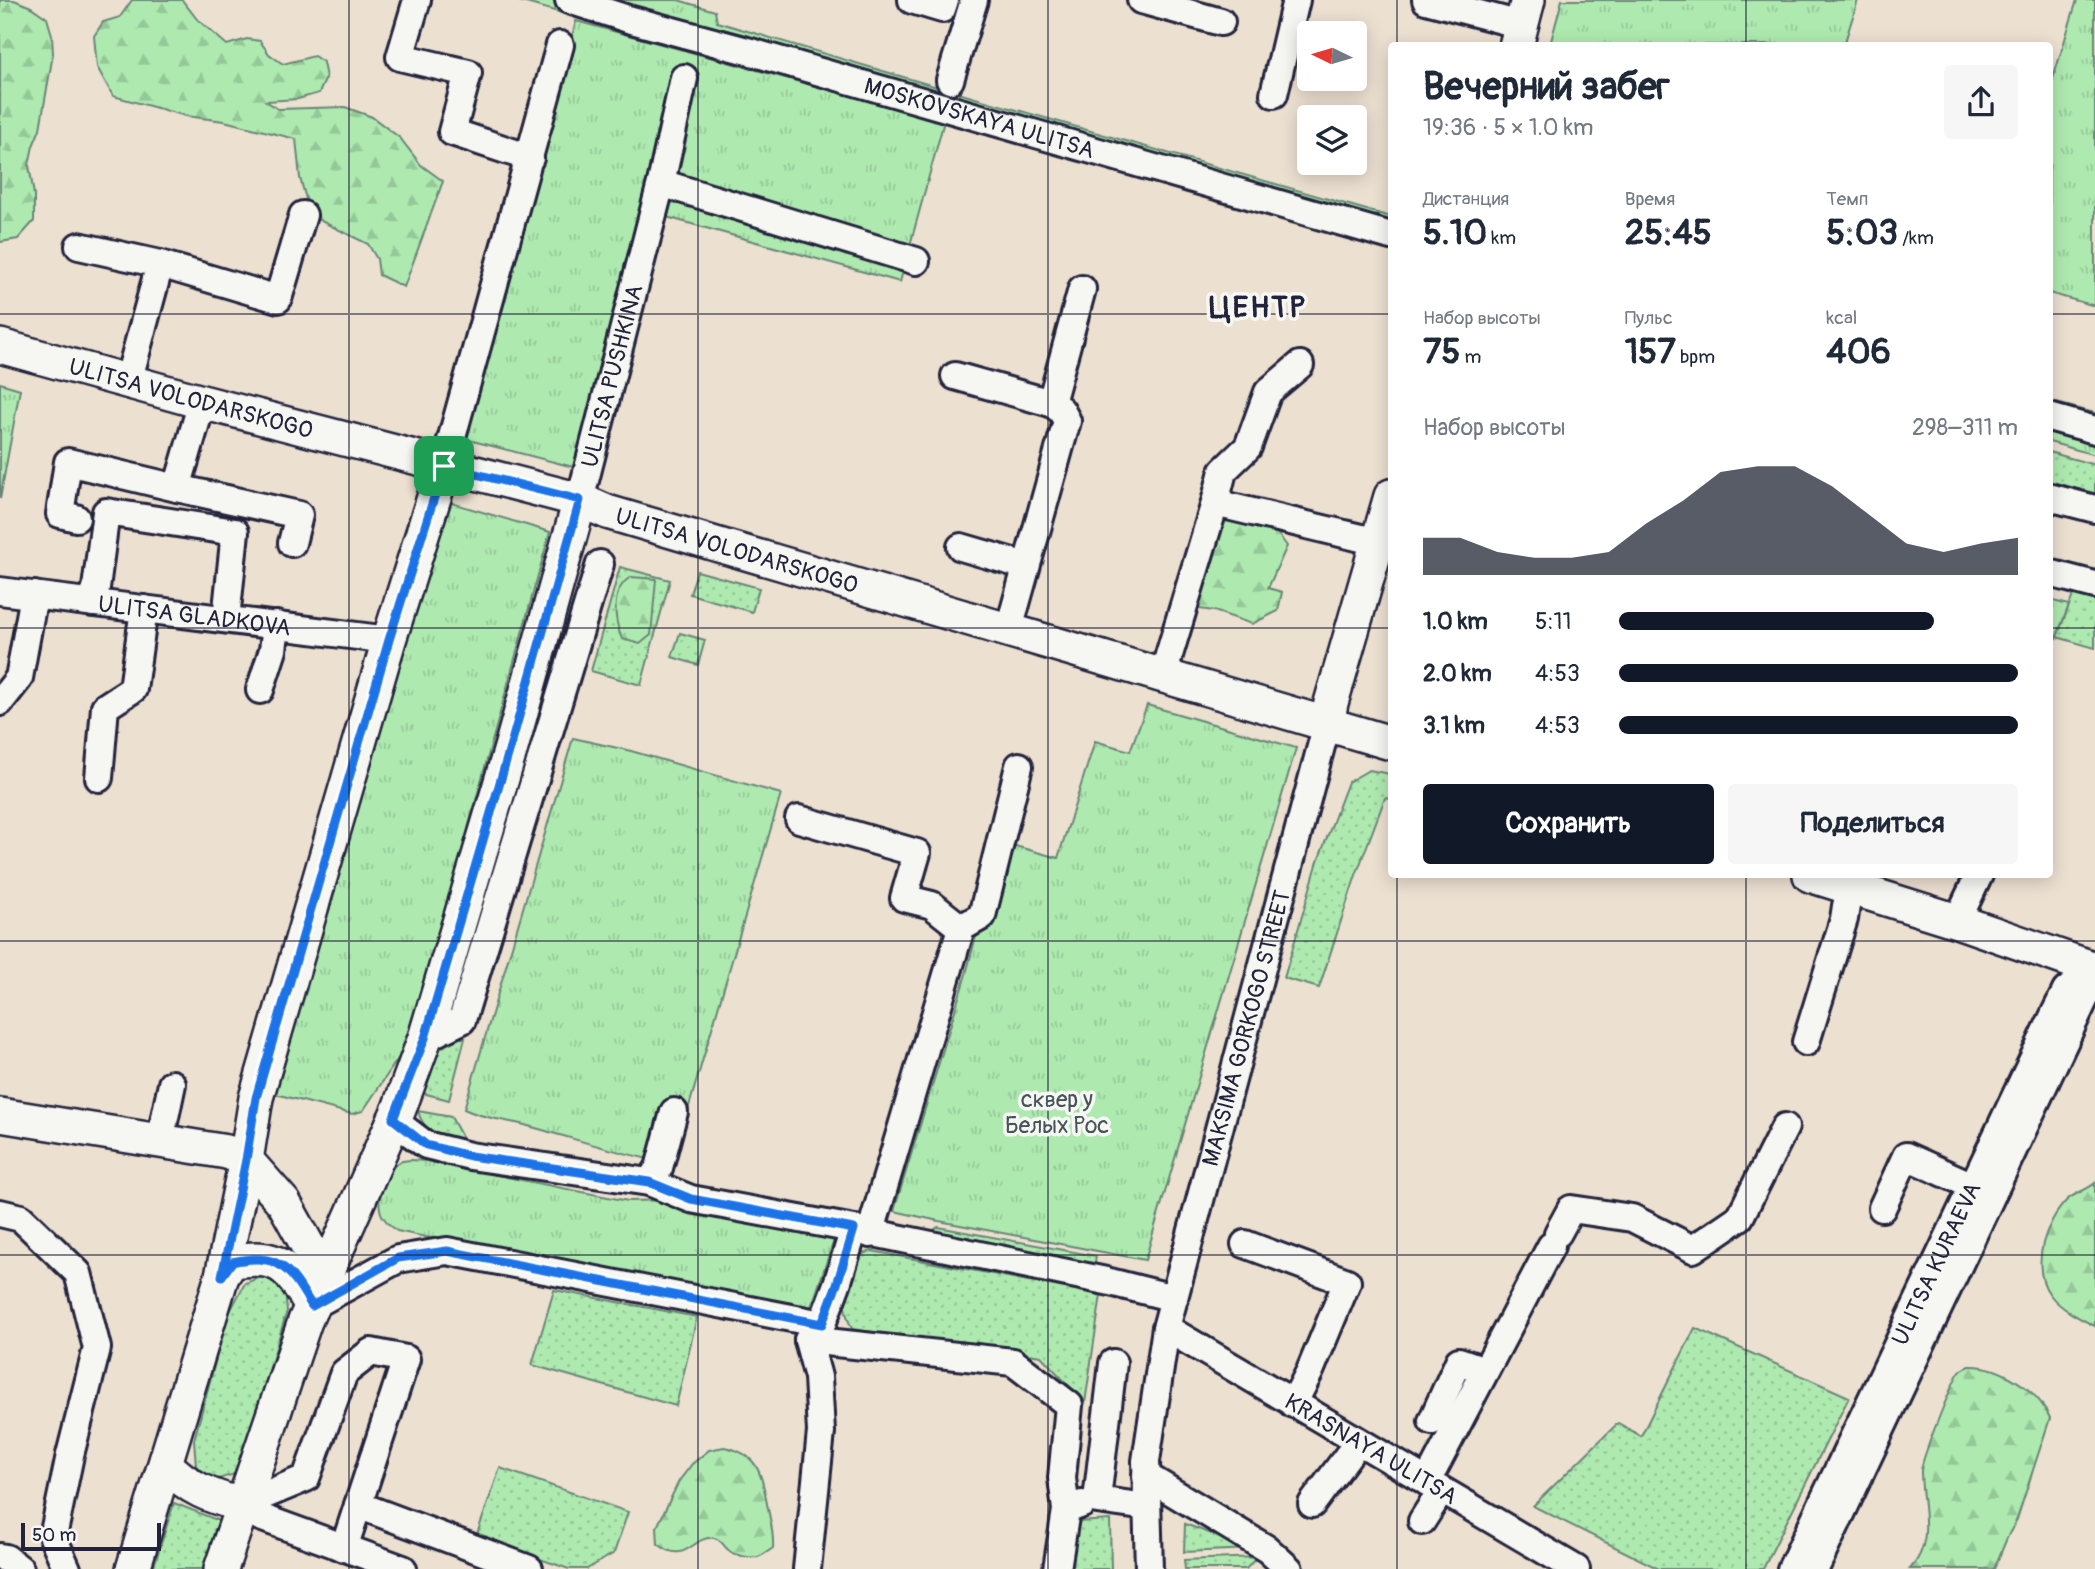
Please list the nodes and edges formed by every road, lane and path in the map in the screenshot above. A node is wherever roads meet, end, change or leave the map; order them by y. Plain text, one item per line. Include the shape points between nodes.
1 (418, 0) edge
2 (569, 0) edge
3 (912, 0) edge
4 (945, 0) edge
5 (974, 0) edge
6 (1141, 0) edge
7 (1296, 0) edge
8 (1426, 0) edge
9 (1221, 22) dead end
10 (1522, 23) edge
11 (560, 45) dead end
12 (684, 78) dead end
13 (950, 79) dead end
14 (1274, 94) dead end
15 (530, 158) junction
16 (661, 183) junction
17 (303, 215) dead end
18 (1388, 235) edge
19 (79, 246) dead end
20 (916, 261) dead end
21 (160, 264) junction
22 (1082, 289) dead end
23 (0, 346) edge
24 (1300, 365) dead end
25 (955, 376) dead end
26 (128, 382) junction
27 (202, 402) junction
28 (1051, 403) junction
29 (2053, 418) edge
30 (2095, 430) edge
31 (444, 466) junction
32 (177, 488) junction
33 (2053, 498) edge
34 (580, 500) junction
35 (1214, 503) junction
36 (2095, 509) edge
37 (1388, 510) edge
38 (76, 518) dead end
39 (1378, 542) junction
40 (292, 543) dead end
41 (961, 547) dead end
42 (600, 564) dead end
43 (1026, 566) junction
44 (2053, 574) edge
45 (2095, 585) edge
46 (0, 591) edge
47 (34, 595) junction
48 (94, 603) junction
49 (144, 609) junction
50 (226, 619) junction
51 (276, 625) junction
52 (1009, 629) junction
53 (389, 640) junction
54 (1163, 675) junction
55 (260, 691) dead end
56 (0, 702) edge
57 (1327, 724) junction
58 (1388, 742) edge
59 (510, 748) junction
60 (542, 755) junction
61 (1019, 765) dead end
62 (99, 778) dead end
63 (799, 819) dead end
64 (1819, 878) edge
65 (1978, 878) edge
66 (1851, 888) junction
67 (1957, 921) junction
68 (961, 928) junction
69 (2094, 968) edge
70 (425, 1038) junction
71 (1806, 1042) dead end
72 (172, 1084) dead end
73 (674, 1112) dead end
74 (0, 1115) edge
75 (393, 1119) junction
76 (1785, 1127) dead end
77 (160, 1141) junction
78 (246, 1160) junction
79 (649, 1182) junction
80 (1972, 1186) junction
81 (1882, 1208) dead end
82 (0, 1213) edge
83 (862, 1231) junction
84 (1245, 1244) dead end
85 (324, 1275) junction
86 (222, 1276) junction
87 (1174, 1298) junction
88 (312, 1306) junction
89 (1166, 1328) junction
90 (815, 1332) junction
91 (1113, 1363) dead end
92 (1485, 1370) junction
93 (1293, 1404) junction
94 (1432, 1421) dead end
95 (1359, 1442) junction
96 (166, 1465) junction
97 (1146, 1476) junction
98 (1434, 1486) junction
99 (1097, 1500) junction
100 (358, 1504) junction
101 (1312, 1504) dead end
102 (241, 1505) junction
103 (1147, 1507) junction
104 (1066, 1510) junction
105 (1422, 1521) dead end
106 (344, 1548) junction
107 (0, 1557) edge
108 (20, 1569) edge
109 (67, 1569) edge
110 (133, 1569) edge
111 (220, 1569) edge
112 (402, 1569) edge
113 (529, 1569) edge
114 (807, 1569) edge
115 (1057, 1569) edge
116 (1149, 1569) edge
117 (1289, 1569) edge
118 (1574, 1569) edge
119 (1791, 1569) edge
120 (1815, 1569) edge

1 - 15 street via 400,57 468,73 452,132
2 - 18 street, MOSKOVSKAYA ULITSA
3 - 4 street via 942,9
5 - 13 street
6 - 9 street
7 - 14 street
8 - 10 street
11 - 15 street
12 - 16 street, ULITSA PUSHKINA
15 - 31 street
16 - 20 street
16 - 34 street, ULITSA PUSHKINA
17 - 21 street via 278,299
19 - 21 street
21 - 26 street
22 - 28 street
23 - 26 main road, ULITSA VOLODARSKOGO
24 - 35 street via 1268,392 1248,447 1223,471
25 - 28 street
26 - 27 main road, ULITSA VOLODARSKOGO
27 - 31 main road, ULITSA VOLODARSKOGO
27 - 32 street
28 - 43 street via 1067,421
29 - 30 street
31 - 34 main road, ULITSA VOLODARSKOGO
31 - 53 main road
32 - 38 street via 68,462 60,514
32 - 40 street via 299,516
33 - 36 street
34 - 52 main road, ULITSA VOLODARSKOGO via 607,512
34 - 59 main road, ULITSA PUSHKINA
35 - 39 street
35 - 54 street
37 - 39 main road, MAKSIMA GORKOGO STREET
39 - 57 main road, MAKSIMA GORKOGO STREET
41 - 43 street
42 - 60 street
43 - 52 street
44 - 45 street
46 - 47 street, ULITSA GLADKOVA
47 - 48 street, ULITSA GLADKOVA
47 - 56 street via 19,678
48 - 49 street, ULITSA GLADKOVA
48 - 50 street via 106,512 235,532
49 - 50 street, ULITSA GLADKOVA
49 - 62 street via 133,689 105,707
50 - 51 street, ULITSA GLADKOVA
51 - 53 street, ULITSA GLADKOVA
51 - 55 street
52 - 54 main road, ULITSA VOLODARSKOGO
53 - 78 main road via 256,1098
54 - 57 main road, ULITSA VOLODARSKOGO
57 - 58 main road, ULITSA VOLODARSKOGO
57 - 87 street, MAKSIMA GORKOGO STREET
59 - 60 street
59 - 70 main road, ULITSA PUSHKINA
60 - 70 street via 462,1020
61 - 68 street via 982,916
63 - 68 street via 917,853 904,898 932,905
64 - 66 main road
65 - 67 street
66 - 67 main road
66 - 71 street
67 - 69 main road
68 - 83 street
69 - 80 street, ULITSA KURAEVA via 2066,991
69 - 120 street, ULITSA KURAEVA via 2085,998
70 - 75 main road, ULITSA PUSHKINA
72 - 77 street
73 - 79 street via 659,1168
74 - 77 main road
75 - 79 street via 426,1145 470,1156
75 - 85 main road, ULITSA PUSHKINA
76 - 92 street via 1740,1217 1693,1249 1632,1218 1571,1209
77 - 78 main road via 227,1152
78 - 85 main road via 284,1203
78 - 86 main road
79 - 83 street via 691,1199
80 - 81 street via 1906,1156
80 - 119 street, ULITSA KURAEVA
82 - 109 street via 21,1218 78,1273 97,1348 53,1537
83 - 87 street
83 - 90 street
84 - 93 street via 1347,1282
85 - 88 main road, ULITSA PUSHKINA
86 - 88 main road via 232,1262 271,1260 287,1270
86 - 96 main road
87 - 89 street, MAKSIMA GORKOGO STREET
88 - 90 street via 398,1258 447,1251
88 - 102 main road, ULITSA PUSHKINA
89 - 93 street, KRASNAYA ULITSA
89 - 97 street, MAKSIMA GORKOGO STREET
90 - 104 street via 1013,1362 1069,1405 1062,1478
90 - 114 street via 821,1432
91 - 99 street
92 - 94 street via 1459,1362
92 - 98 street
93 - 95 street, KRASNAYA ULITSA
95 - 98 street, KRASNAYA ULITSA
95 - 101 street
96 - 102 main road via 200,1492
96 - 110 main road
97 - 103 street, MAKSIMA GORKOGO STREET
97 - 117 street via 1267,1549
98 - 105 street
98 - 118 street, KRASNAYA ULITSA
99 - 103 street
99 - 104 street
100 - 102 street via 406,1359 370,1352 344,1373 306,1478
100 - 106 street
100 - 113 street
102 - 106 street via 260,1517
102 - 111 main road, ULITSA PUSHKINA
103 - 116 street, MAKSIMA GORKOGO STREET
104 - 115 street
106 - 112 street
107 - 108 street

